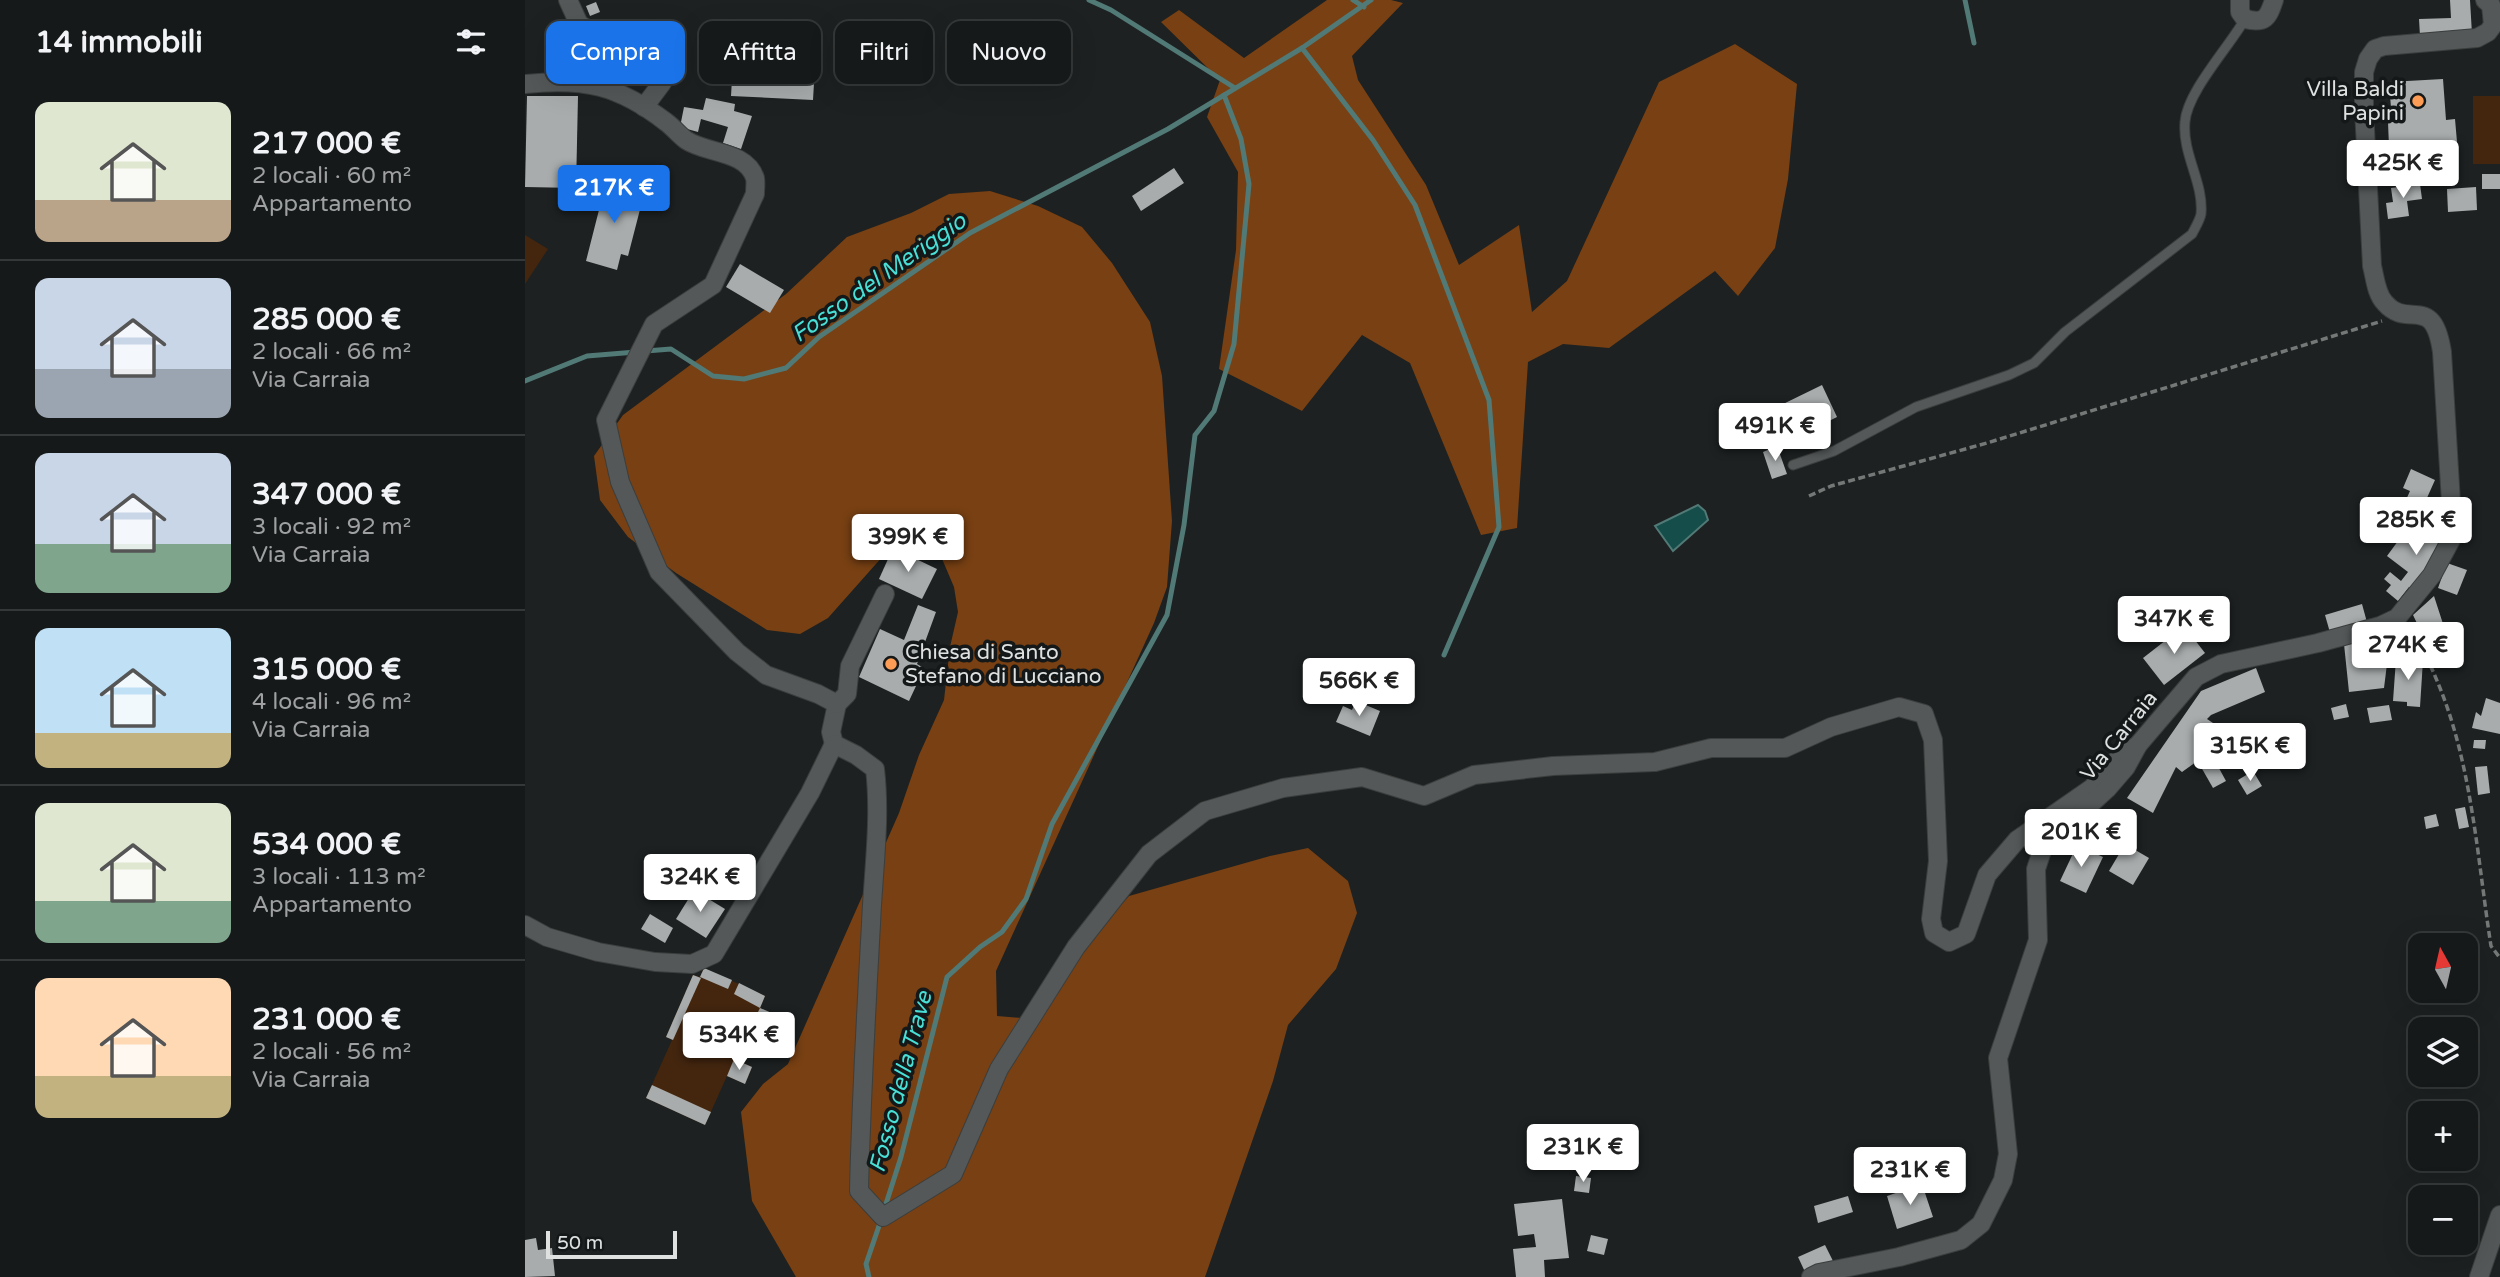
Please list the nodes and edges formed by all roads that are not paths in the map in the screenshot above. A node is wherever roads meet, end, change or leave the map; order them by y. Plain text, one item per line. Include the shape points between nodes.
1 (568, 0) edge
2 (2240, 0) edge
3 (2274, 0) edge
4 (2485, 0) edge
5 (2245, 19) junction
6 (2496, 32) edge
7 (525, 83) edge
8 (644, 107) junction
9 (1793, 465) dead end
10 (885, 594) dead end
11 (837, 704) junction
12 (834, 744) junction
13 (2138, 745) junction
14 (525, 925) edge
15 (2500, 1216) edge
16 (1811, 1277) edge
17 (2479, 1277) edge

1 - 8 street via 579,24 657,70 662,83
2 - 5 street
3 - 5 street via 2263,20
4 - 6 street via 2491,5
5 - 9 lane via 2192,98 2185,122 2201,216 2192,234 2065,332 2034,363 1916,407 1834,452
6 - 13 street, Via Carraia via 2477,38 2384,46 2368,59 2364,72 2372,266 2384,303 2395,311 2423,316 2439,331 2453,536 2432,575 2397,618 2331,639 2221,664 2196,677
7 - 8 street via 560,80 603,85
8 - 11 street via 687,141 745,163 755,178 755,194 713,285 654,324 606,420 620,482 659,572 737,652 766,675
10 - 11 street via 850,666 847,694
11 - 12 street via 831,732
12 - 13 street via 875,769 877,786 859,1191 883,1217 953,1174 999,1069 1076,947 1149,855 1205,811 1283,788 1362,777 1425,796 1474,775 1655,762 1711,748 1785,748 1831,727 1899,707 1924,714 1933,740 1938,862 1931,919 1934,933 1949,942 1966,934 1987,875 2017,840 2092,788
12 - 14 street via 714,954 692,964 655,962 559,941
13 - 16 street, Via Carraia via 2107,789 2043,848 2036,869 2038,940 1998,1058 2008,1154 2003,1180 1981,1224 1961,1240
15 - 17 street

